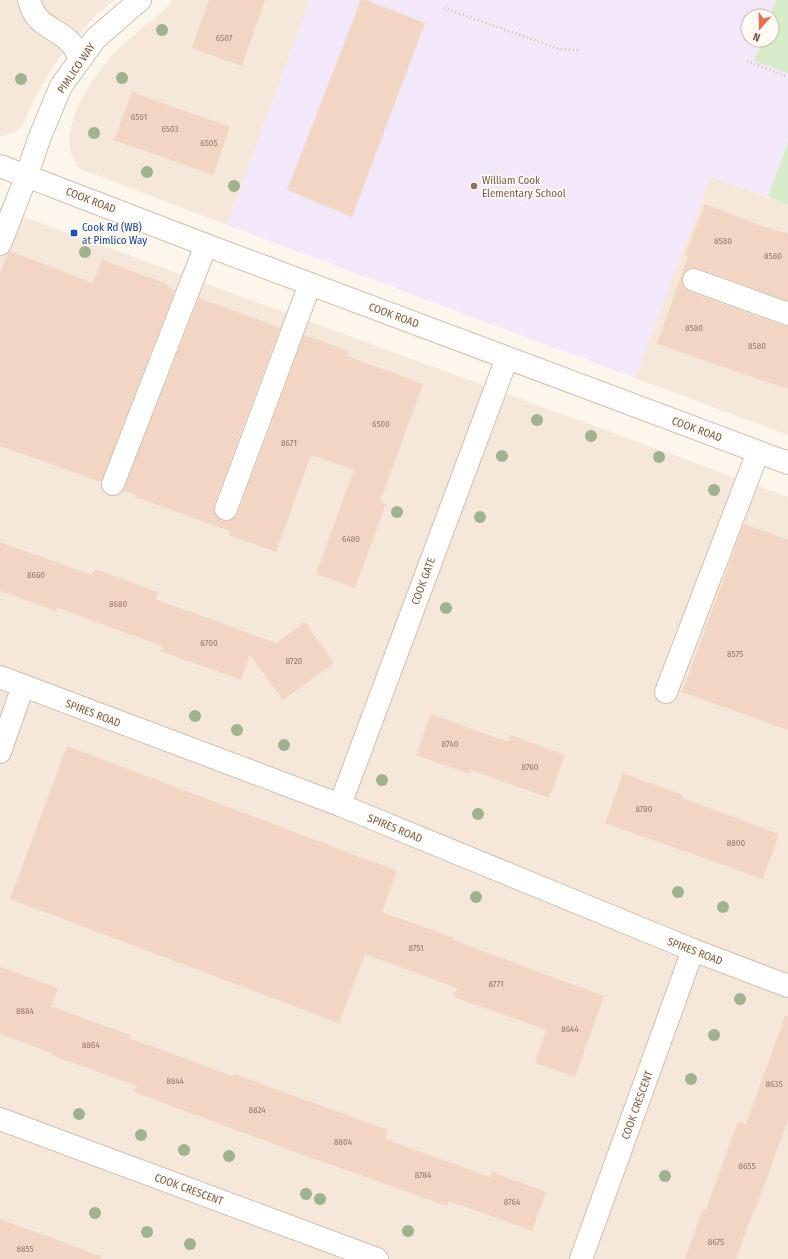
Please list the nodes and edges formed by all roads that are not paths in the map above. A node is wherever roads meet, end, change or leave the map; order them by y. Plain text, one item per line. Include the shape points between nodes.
1 (29, 0) edge
2 (140, 0) edge
3 (80, 60) junction
4 (0, 166) edge
5 (26, 175) junction
6 (0, 244) edge
7 (206, 245) junction
8 (694, 280) dead end
9 (310, 284) junction
10 (788, 314) edge
11 (507, 358) junction
12 (758, 452) junction
13 (788, 463) edge
14 (113, 484) dead end
15 (226, 509) dead end
16 (0, 677) edge
17 (23, 686) junction
18 (666, 692) dead end
19 (0, 752) edge
20 (340, 805) junction
21 (693, 950) junction
22 (788, 986) edge
23 (0, 1119) edge
24 (377, 1259) edge
25 (580, 1259) edge

1 - 3 street via 40,22 70,41
2 - 3 street, PIMLICO WAY via 95,39
3 - 5 street, PIMLICO WAY via 61,86
4 - 5 street, COOK ROAD
5 - 6 street, PIMLICO WAY
5 - 7 street, COOK ROAD
7 - 9 street, COOK ROAD
7 - 14 street
8 - 10 street
9 - 11 street, COOK ROAD
9 - 15 street
11 - 12 street, COOK ROAD
11 - 20 street, COOK GATE
12 - 13 street, COOK ROAD
12 - 18 street
16 - 17 street, SPIRES ROAD
17 - 19 street
17 - 20 street, SPIRES ROAD
20 - 21 street, SPIRES ROAD
21 - 22 street, SPIRES ROAD
21 - 25 street, COOK CRESCENT
23 - 24 street, COOK CRESCENT

